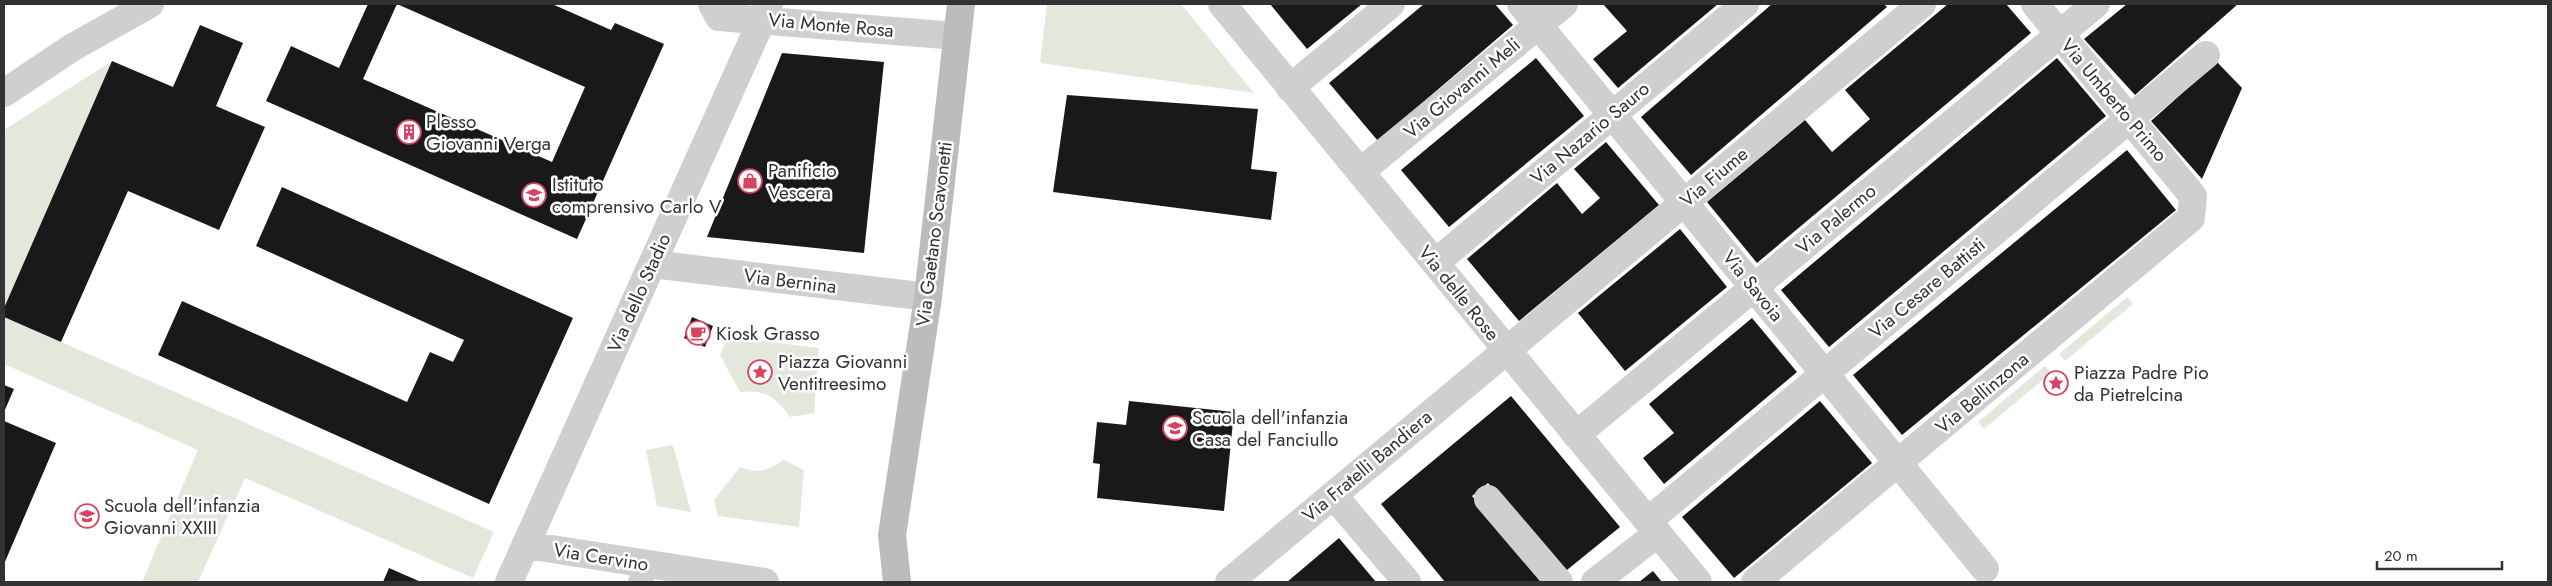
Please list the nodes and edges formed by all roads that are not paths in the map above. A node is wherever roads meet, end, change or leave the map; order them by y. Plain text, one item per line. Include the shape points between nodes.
1 (150, 4) edge
2 (712, 4) edge
3 (961, 4) edge
4 (1222, 4) edge
5 (1391, 4) edge
6 (1521, 4) edge
7 (1564, 4) edge
8 (1745, 4) edge
9 (1922, 4) edge
10 (2035, 4) edge
11 (2096, 4) edge
12 (765, 12) edge
13 (1538, 25) junction
14 (2060, 34) junction
15 (957, 36) junction
16 (2206, 55) dead end
17 (1290, 88) junction
18 (4, 92) edge
19 (1612, 115) junction
20 (2130, 118) junction
21 (1360, 172) junction
22 (2193, 196) joint
23 (1684, 202) junction
24 (1435, 263) junction
25 (652, 264) junction
26 (1754, 288) junction
27 (928, 297) junction
28 (1506, 350) junction
29 (1824, 374) junction
30 (1576, 435) junction
31 (1898, 463) junction
32 (1333, 495) junction
33 (1488, 499) dead end
34 (1653, 528) junction
35 (526, 545) junction
36 (1985, 569) dead end
37 (644, 573) edge
38 (509, 582) edge
39 (760, 582) edge
40 (897, 582) edge
41 (1229, 582) edge
42 (1407, 582) edge
43 (1559, 582) edge
44 (1595, 582) edge
45 (1698, 582) edge
46 (1756, 582) edge

1 - 18 street
2 - 12 street, Via Monte Rosa via 719,17
3 - 15 main road, Via Gaetano Scavonetti
4 - 17 street, Via delle Rose
5 - 17 street
6 - 13 street, Via Savoia
7 - 13 street, Via Giovanni Meli
8 - 19 street, Via Nazario Sauro
9 - 23 street, Via Fiume
10 - 14 street, Via Umberto Primo
11 - 14 street, Via Palermo
12 - 15 street, Via Monte Rosa
12 - 25 street, Via dello Stadio
13 - 19 street, Via Savoia
13 - 21 street, Via Giovanni Meli
14 - 20 street, Via Umberto Primo
14 - 26 street, Via Palermo
15 - 27 main road, Via Gaetano Scavonetti
16 - 20 street, Via Cesare Battisti
17 - 21 street, Via delle Rose
19 - 23 street, Via Savoia
19 - 24 street, Via Nazario Sauro
20 - 22 street, Via Umberto Primo
20 - 29 street, Via Cesare Battisti
21 - 24 street, Via delle Rose
22 - 31 street, Via Bellinzona via 2192,218
23 - 26 street, Via Savoia
23 - 28 street, Via Fiume
24 - 28 street, Via delle Rose
25 - 27 street, Via Bernina
25 - 35 street, Via dello Stadio
26 - 29 street, Via Savoia
26 - 30 street, Via Palermo
27 - 40 main road, Via Gaetano Scavonetti via 892,535
28 - 30 street, Via delle Rose
28 - 32 street, Via Fratelli Bandiera
29 - 31 street, Via Savoia
29 - 34 street, Via Cesare Battisti
30 - 34 street, Via delle Rose
31 - 36 street, Via Savoia
31 - 46 street, Via Bellinzona
32 - 41 street, Via Fratelli Bandiera
32 - 42 street
33 - 43 street
34 - 44 street, Via Cesare Battisti
34 - 45 street, Via delle Rose
35 - 37 street, Via Cervino
35 - 38 street, Via dello Stadio
37 - 39 street, Via Cervino

